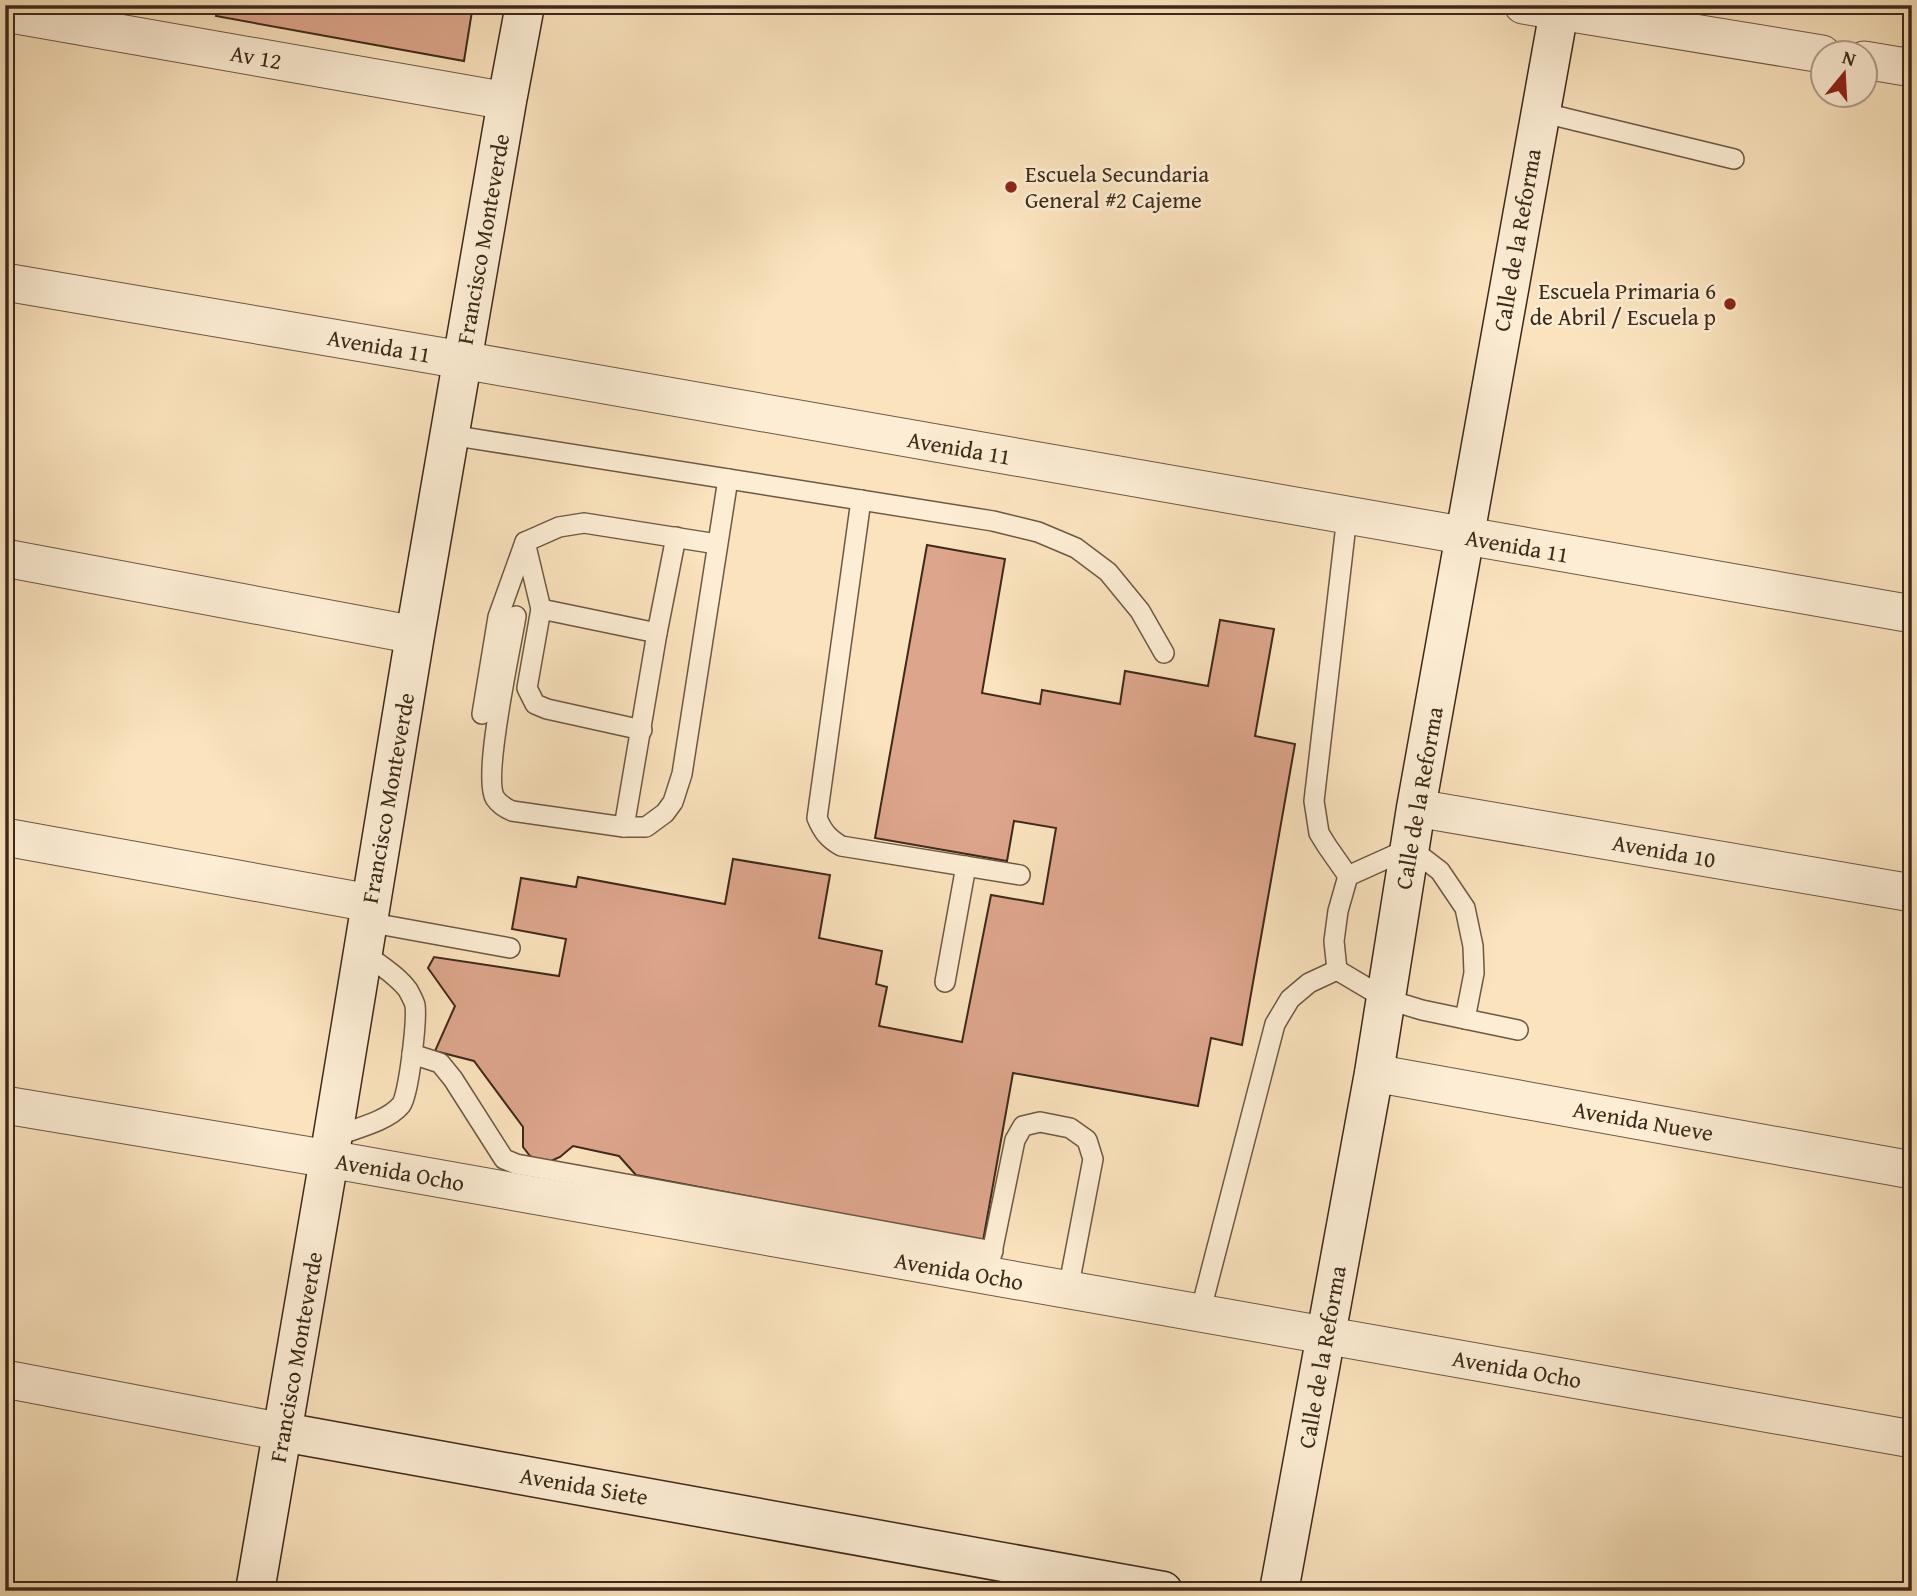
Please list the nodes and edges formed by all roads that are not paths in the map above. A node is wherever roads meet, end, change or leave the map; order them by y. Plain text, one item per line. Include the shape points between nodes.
1 (525, 5) edge
2 (1547, 7) edge
3 (5, 13) edge
4 (1808, 52) edge
5 (1878, 63) edge
6 (1912, 68) edge
7 (506, 101) junction
8 (1540, 112) junction
9 (1734, 159) dead end
10 (5, 282) edge
11 (462, 360) junction
12 (450, 435) junction
13 (728, 479) junction
14 (861, 500) junction
15 (1347, 516) junction
16 (676, 537) junction
17 (1464, 537) junction
18 (525, 542) junction
19 (717, 544) junction
20 (5, 558) edge
21 (541, 609) junction
22 (1912, 614) edge
23 (516, 617) dead end
24 (657, 633) junction
25 (415, 635) junction
26 (1164, 653) dead end
27 (482, 714) dead end
28 (642, 730) junction
29 (1416, 808) junction
30 (624, 827) junction
31 (5, 837) edge
32 (1410, 848) junction
33 (966, 866) junction
34 (1020, 875) dead end
35 (1348, 876) junction
36 (1912, 893) edge
37 (367, 926) junction
38 (510, 948) dead end
39 (1337, 970) junction
40 (944, 982) dead end
41 (1386, 999) junction
42 (1465, 1019) junction
43 (1518, 1030) dead end
44 (412, 1054) junction
45 (1374, 1073) junction
46 (5, 1105) edge
47 (331, 1148) junction
48 (1912, 1170) edge
49 (990, 1264) junction
50 (1068, 1290) junction
51 (1200, 1313) junction
52 (1325, 1335) junction
53 (5, 1379) edge
54 (284, 1432) junction
55 (1912, 1439) edge
56 (255, 1591) edge
57 (1163, 1591) edge
58 (1279, 1591) edge

1 - 7 main road, Francisco Monteverde
2 - 4 street
2 - 8 main road, Calle de la Reforma
3 - 7 street, Av 12
5 - 6 street
7 - 11 main road, Francisco Monteverde
8 - 9 lane
8 - 17 main road, Calle de la Reforma
10 - 11 street, Avenida 11
11 - 12 main road, Francisco Monteverde
11 - 15 street, Avenida 11
12 - 13 lane
12 - 25 main road, Francisco Monteverde
13 - 14 lane
13 - 19 lane
14 - 26 lane via 993,521 1076,548 1108,572 1140,611
14 - 33 lane via 817,818 823,832 841,846
15 - 17 street, Avenida 11
15 - 35 lane via 1314,801 1319,833
16 - 18 lane via 583,523 559,527
16 - 19 lane
16 - 24 lane
17 - 22 street, Avenida 11
17 - 29 main road, Calle de la Reforma
18 - 21 lane
18 - 27 lane via 498,617
19 - 30 lane via 682,774 673,802 646,827
20 - 25 street
21 - 24 lane
21 - 28 lane via 527,688 535,704
23 - 30 lane via 494,742 494,797 512,811
24 - 28 lane
25 - 37 main road, Francisco Monteverde
28 - 30 lane
29 - 32 main road, Calle de la Reforma
29 - 36 street, Avenida 10
31 - 37 street
32 - 35 lane
32 - 41 main road, Calle de la Reforma
32 - 42 lane via 1440,871 1465,908 1474,973
33 - 34 lane
33 - 40 lane
35 - 39 lane via 1334,941
37 - 38 lane
37 - 44 lane via 415,1005
37 - 47 main road, Francisco Monteverde
39 - 41 lane
39 - 51 lane via 1309,983 1290,999 1275,1024
41 - 42 lane
41 - 45 main road, Calle de la Reforma
42 - 43 lane
44 - 47 lane via 400,1107
44 - 49 lane via 440,1063 504,1159 516,1164
45 - 48 street, Avenida Nueve
45 - 52 main road, Calle de la Reforma
46 - 47 street, Avenida Ocho
47 - 49 street, Avenida Ocho
47 - 54 main road, Francisco Monteverde
49 - 50 street, Avenida Ocho
49 - 50 lane via 1015,1140 1023,1126 1040,1122 1070,1128 1087,1140 1093,1159
50 - 51 street, Avenida Ocho
51 - 52 street, Avenida Ocho
52 - 55 street, Avenida Ocho
52 - 58 main road, Calle de la Reforma
53 - 54 street, Avenida Siete
54 - 56 main road, Francisco Monteverde
54 - 57 main road, Avenida Siete

